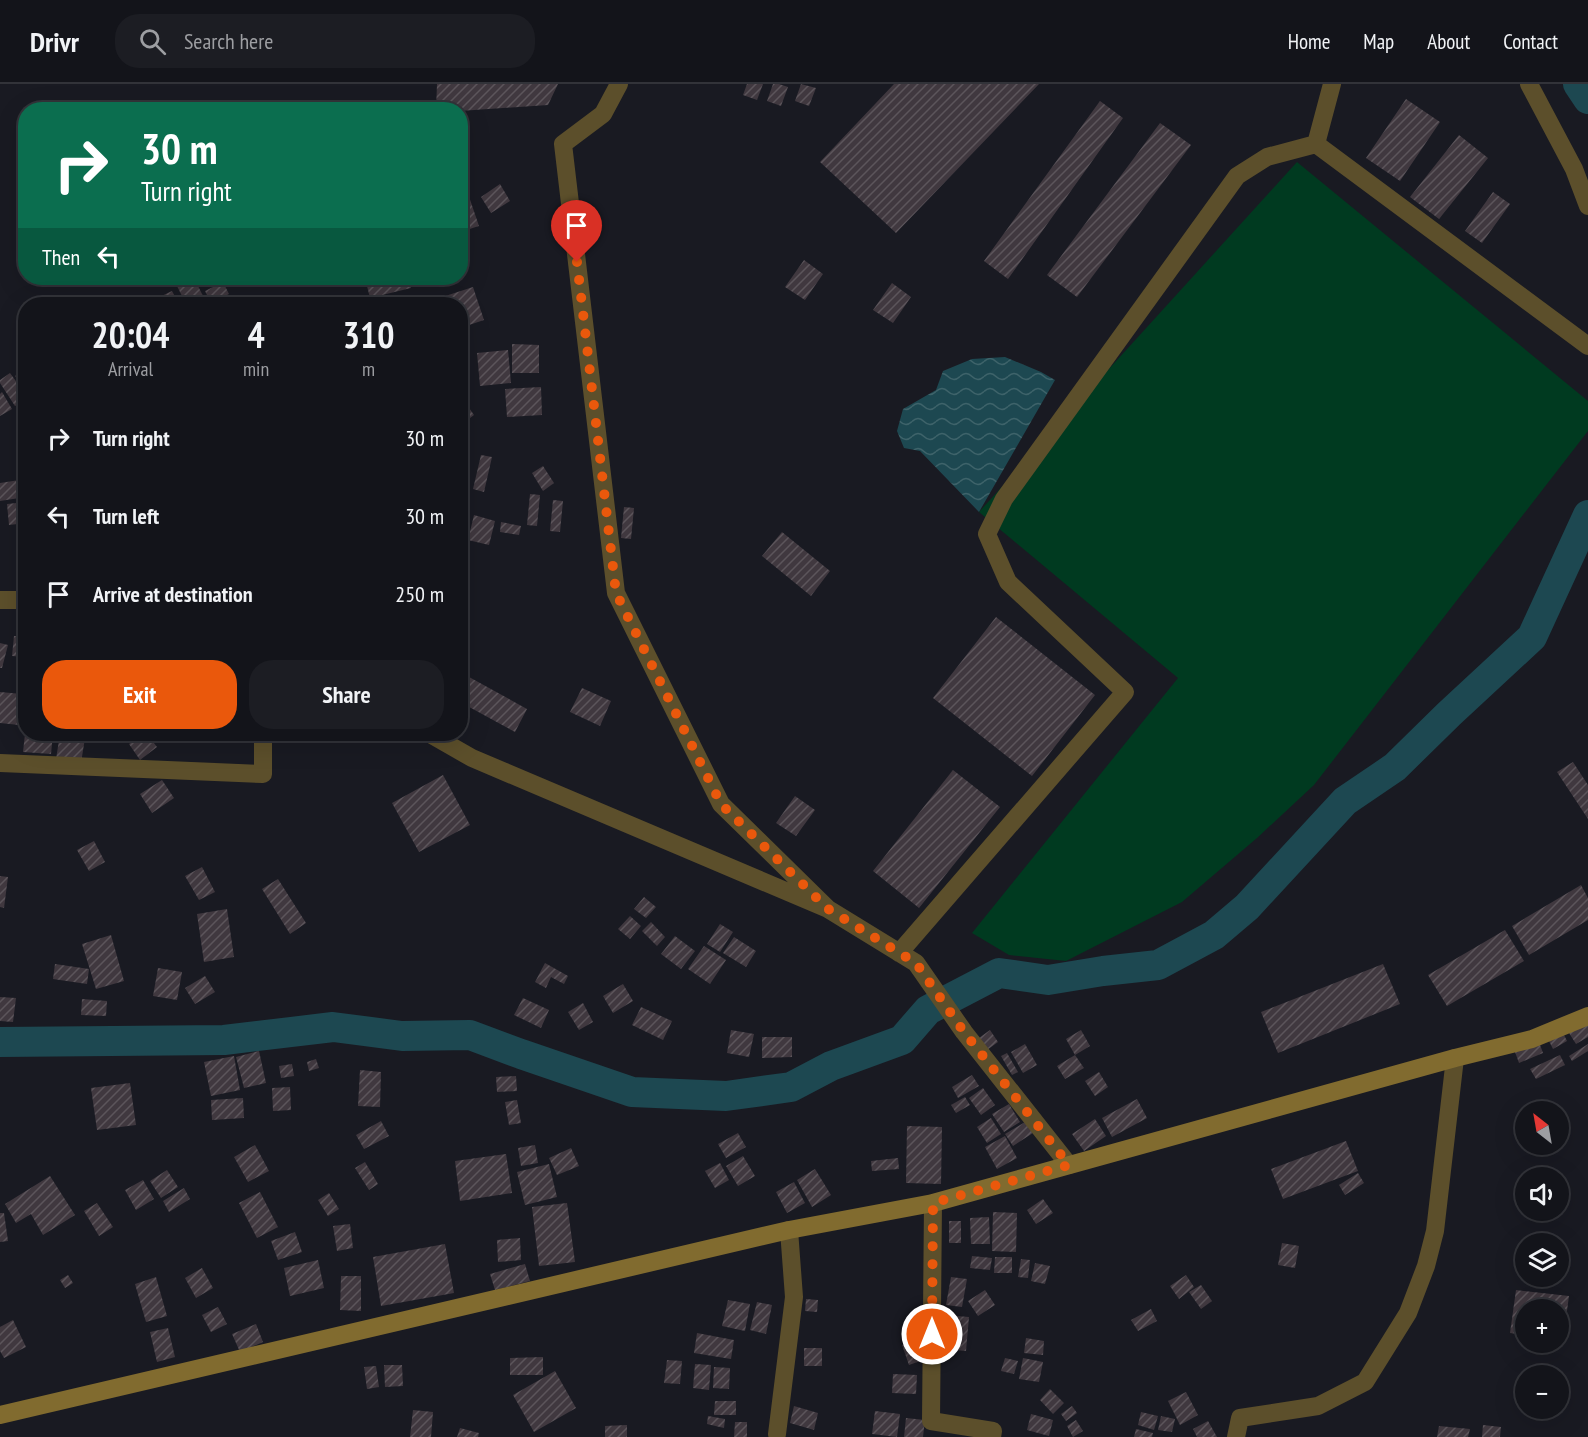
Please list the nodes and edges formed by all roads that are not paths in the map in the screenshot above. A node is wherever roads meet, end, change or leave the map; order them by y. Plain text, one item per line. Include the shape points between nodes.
1 (618, 84) edge
2 (1332, 84) edge
3 (1529, 84) edge
4 (1316, 144) junction
5 (1588, 207) edge
6 (1588, 345) edge
7 (0, 600) edge
8 (18, 600) edge
9 (263, 741) edge
10 (442, 741) edge
11 (0, 763) edge
12 (828, 909) junction
13 (899, 953) junction
14 (1588, 1016) edge
15 (1455, 1058) junction
16 (1069, 1165) junction
17 (933, 1203) junction
18 (789, 1230) junction
19 (0, 1415) edge
20 (777, 1434) dead end
21 (992, 1437) edge
22 (1236, 1437) edge

1 - 12 street via 603,114 563,144 616,593 721,804
2 - 4 street
3 - 5 street via 1574,169
4 - 6 street
4 - 13 street via 1267,157 1237,177 1004,499 987,534 1008,582 1125,692
7 - 8 street
9 - 11 street via 263,774
10 - 12 street via 472,758
12 - 13 street
13 - 16 street via 916,963 964,1032
14 - 15 main road via 1532,1039
15 - 16 main road
15 - 22 street via 1435,1231 1408,1314 1365,1382 1318,1406 1240,1418
16 - 17 main road
17 - 18 main road
17 - 21 street via 932,1421 993,1431
18 - 19 main road
18 - 20 street via 794,1297

